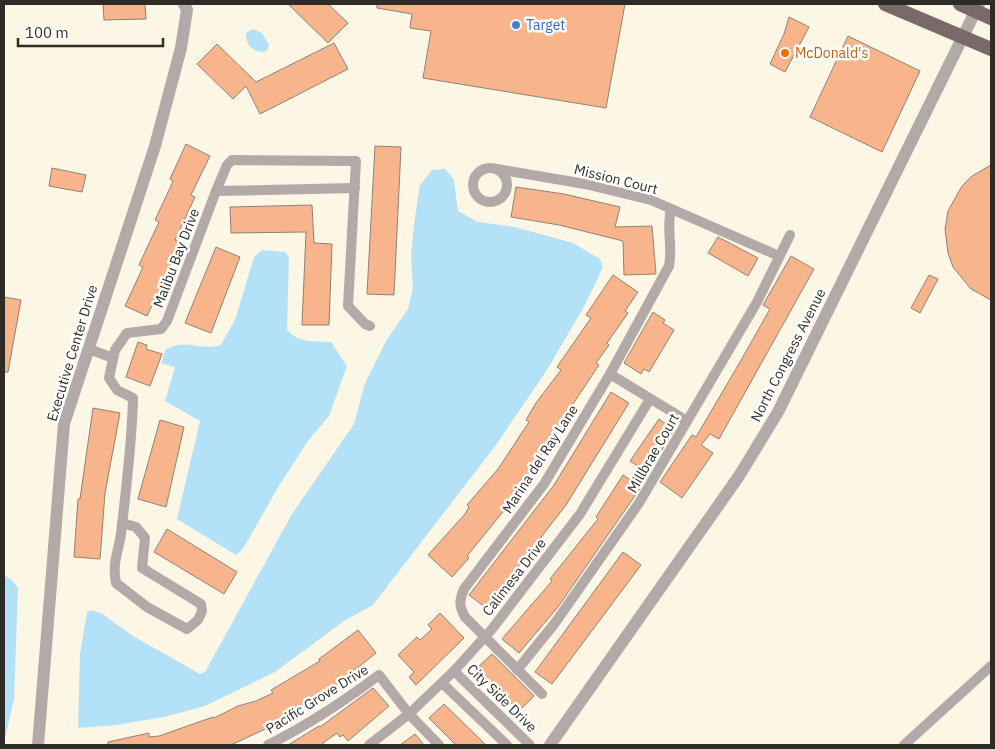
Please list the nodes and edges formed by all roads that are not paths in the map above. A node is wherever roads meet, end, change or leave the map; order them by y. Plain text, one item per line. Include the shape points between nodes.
1 (885, 4) edge
2 (960, 4) edge
3 (189, 6) edge
4 (978, 7) edge
5 (991, 18) edge
6 (964, 36) junction
7 (991, 49) edge
8 (497, 169) dead end
9 (355, 188) junction
10 (216, 192) junction
11 (671, 209) junction
12 (790, 235) dead end
13 (779, 256) junction
14 (370, 326) dead end
15 (89, 350) junction
16 (113, 358) junction
17 (610, 374) junction
18 (650, 399) junction
19 (687, 421) junction
20 (122, 523) junction
21 (484, 638) junction
22 (991, 666) edge
23 (517, 670) junction
24 (454, 671) junction
25 (442, 683) junction
26 (472, 689) junction
27 (542, 694) dead end
28 (461, 701) junction
29 (409, 714) junction
30 (501, 717) junction
31 (491, 729) junction
32 (38, 745) edge
33 (268, 745) edge
34 (369, 745) edge
35 (439, 745) edge
36 (507, 745) edge
37 (530, 745) edge
38 (550, 745) edge
39 (904, 745) edge

1 - 6 main road
2 - 4 main road
3 - 15 street, Executive Center Drive via 182,48 155,146
4 - 5 main road
4 - 6 street, North Congress Avenue
6 - 7 main road
6 - 38 street, North Congress Avenue via 778,412 739,476
8 - 11 street, Mission Court via 585,184 651,200
9 - 10 street
9 - 10 street, Malibu Bay Drive via 356,161 232,160 226,165
9 - 14 street, Malibu Bay Drive via 348,306
10 - 16 street, Malibu Bay Drive via 167,321 161,329 127,333 114,350
11 - 13 street, Mission Court
11 - 17 street, Marina del Ray Lane via 668,220 669,266
12 - 13 street, Millbrae Court
13 - 19 street, Millbrae Court via 752,310
15 - 16 street
15 - 32 street, Executive Center Drive via 64,424
16 - 20 street, Malibu Bay Drive via 109,378 117,390 133,398
17 - 18 street
17 - 21 street, Marina del Ray Lane via 544,484 459,599 460,607
18 - 19 street
18 - 21 street, Calimesa Drive via 580,514
19 - 23 street, Millbrae Court via 604,556
20 - 20 street, Malibu Bay Drive via 113,568 116,583 187,629 194,625 202,612 201,604 142,568 146,538 136,528
21 - 23 street, Marina del Ray Lane
21 - 24 street, Calimesa Drive
22 - 39 street
23 - 27 street, Marina del Ray Lane
24 - 25 street, Calimesa Drive
24 - 26 street, City Side Drive
25 - 28 street
25 - 29 street, Calimesa Drive
26 - 28 street
26 - 30 street, City Side Drive
28 - 31 street
29 - 33 street, Pacific Grove Drive via 379,675 321,716
29 - 34 street, Calimesa Drive
29 - 35 street, Pacific Grove Drive
30 - 31 street
30 - 37 street, City Side Drive
31 - 36 street

